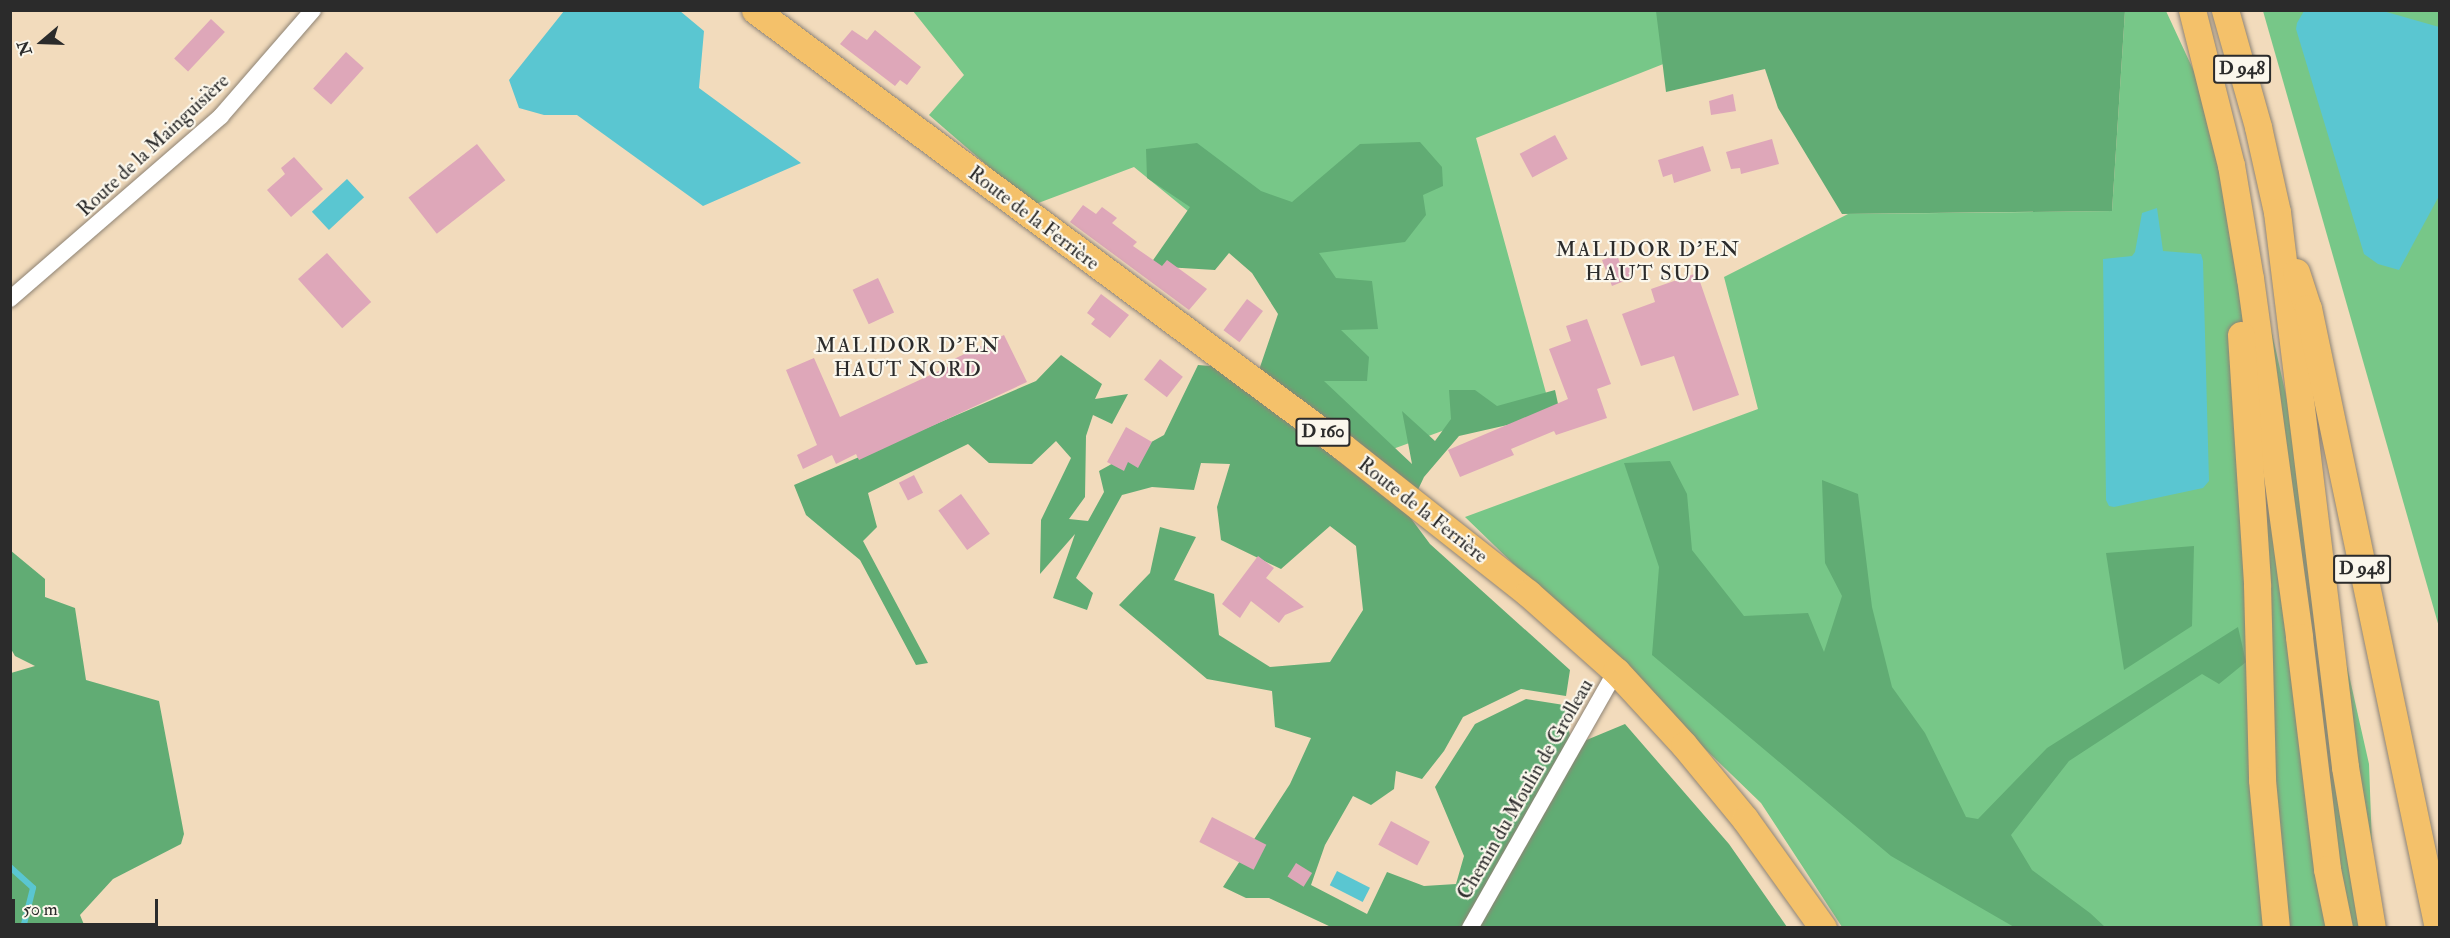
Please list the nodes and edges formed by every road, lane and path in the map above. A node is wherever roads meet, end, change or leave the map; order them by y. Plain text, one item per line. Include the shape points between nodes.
1 (313, 10) edge
2 (755, 10) edge
3 (2192, 10) edge
4 (2225, 10) edge
5 (2277, 212) junction
6 (2250, 278) junction
7 (10, 298) edge
8 (1616, 671) junction
9 (1470, 927) edge
10 (1822, 927) edge
11 (2276, 927) edge
12 (2339, 927) edge
13 (2372, 927) edge
14 (2438, 927) edge

1 - 7 street, Route de la Mainguisière via 221,116
2 - 8 main road, Route de la Ferrière / D 160 via 1343,447 1528,593
3 - 6 main road, D 948 via 2231,165
4 - 5 main road, D 948 via 2259,127
5 - 13 main road, D 948 via 2345,767
5 - 14 main road, D 948 via 2308,308
6 - 11 main road, D 948 via 2240,325 2257,585 2262,780
6 - 12 main road, D 948 via 2327,869
8 - 9 street, Chemin du Moulin de Grolleau
8 - 10 main road, Route de la Ferrière / D 160 via 1745,819

